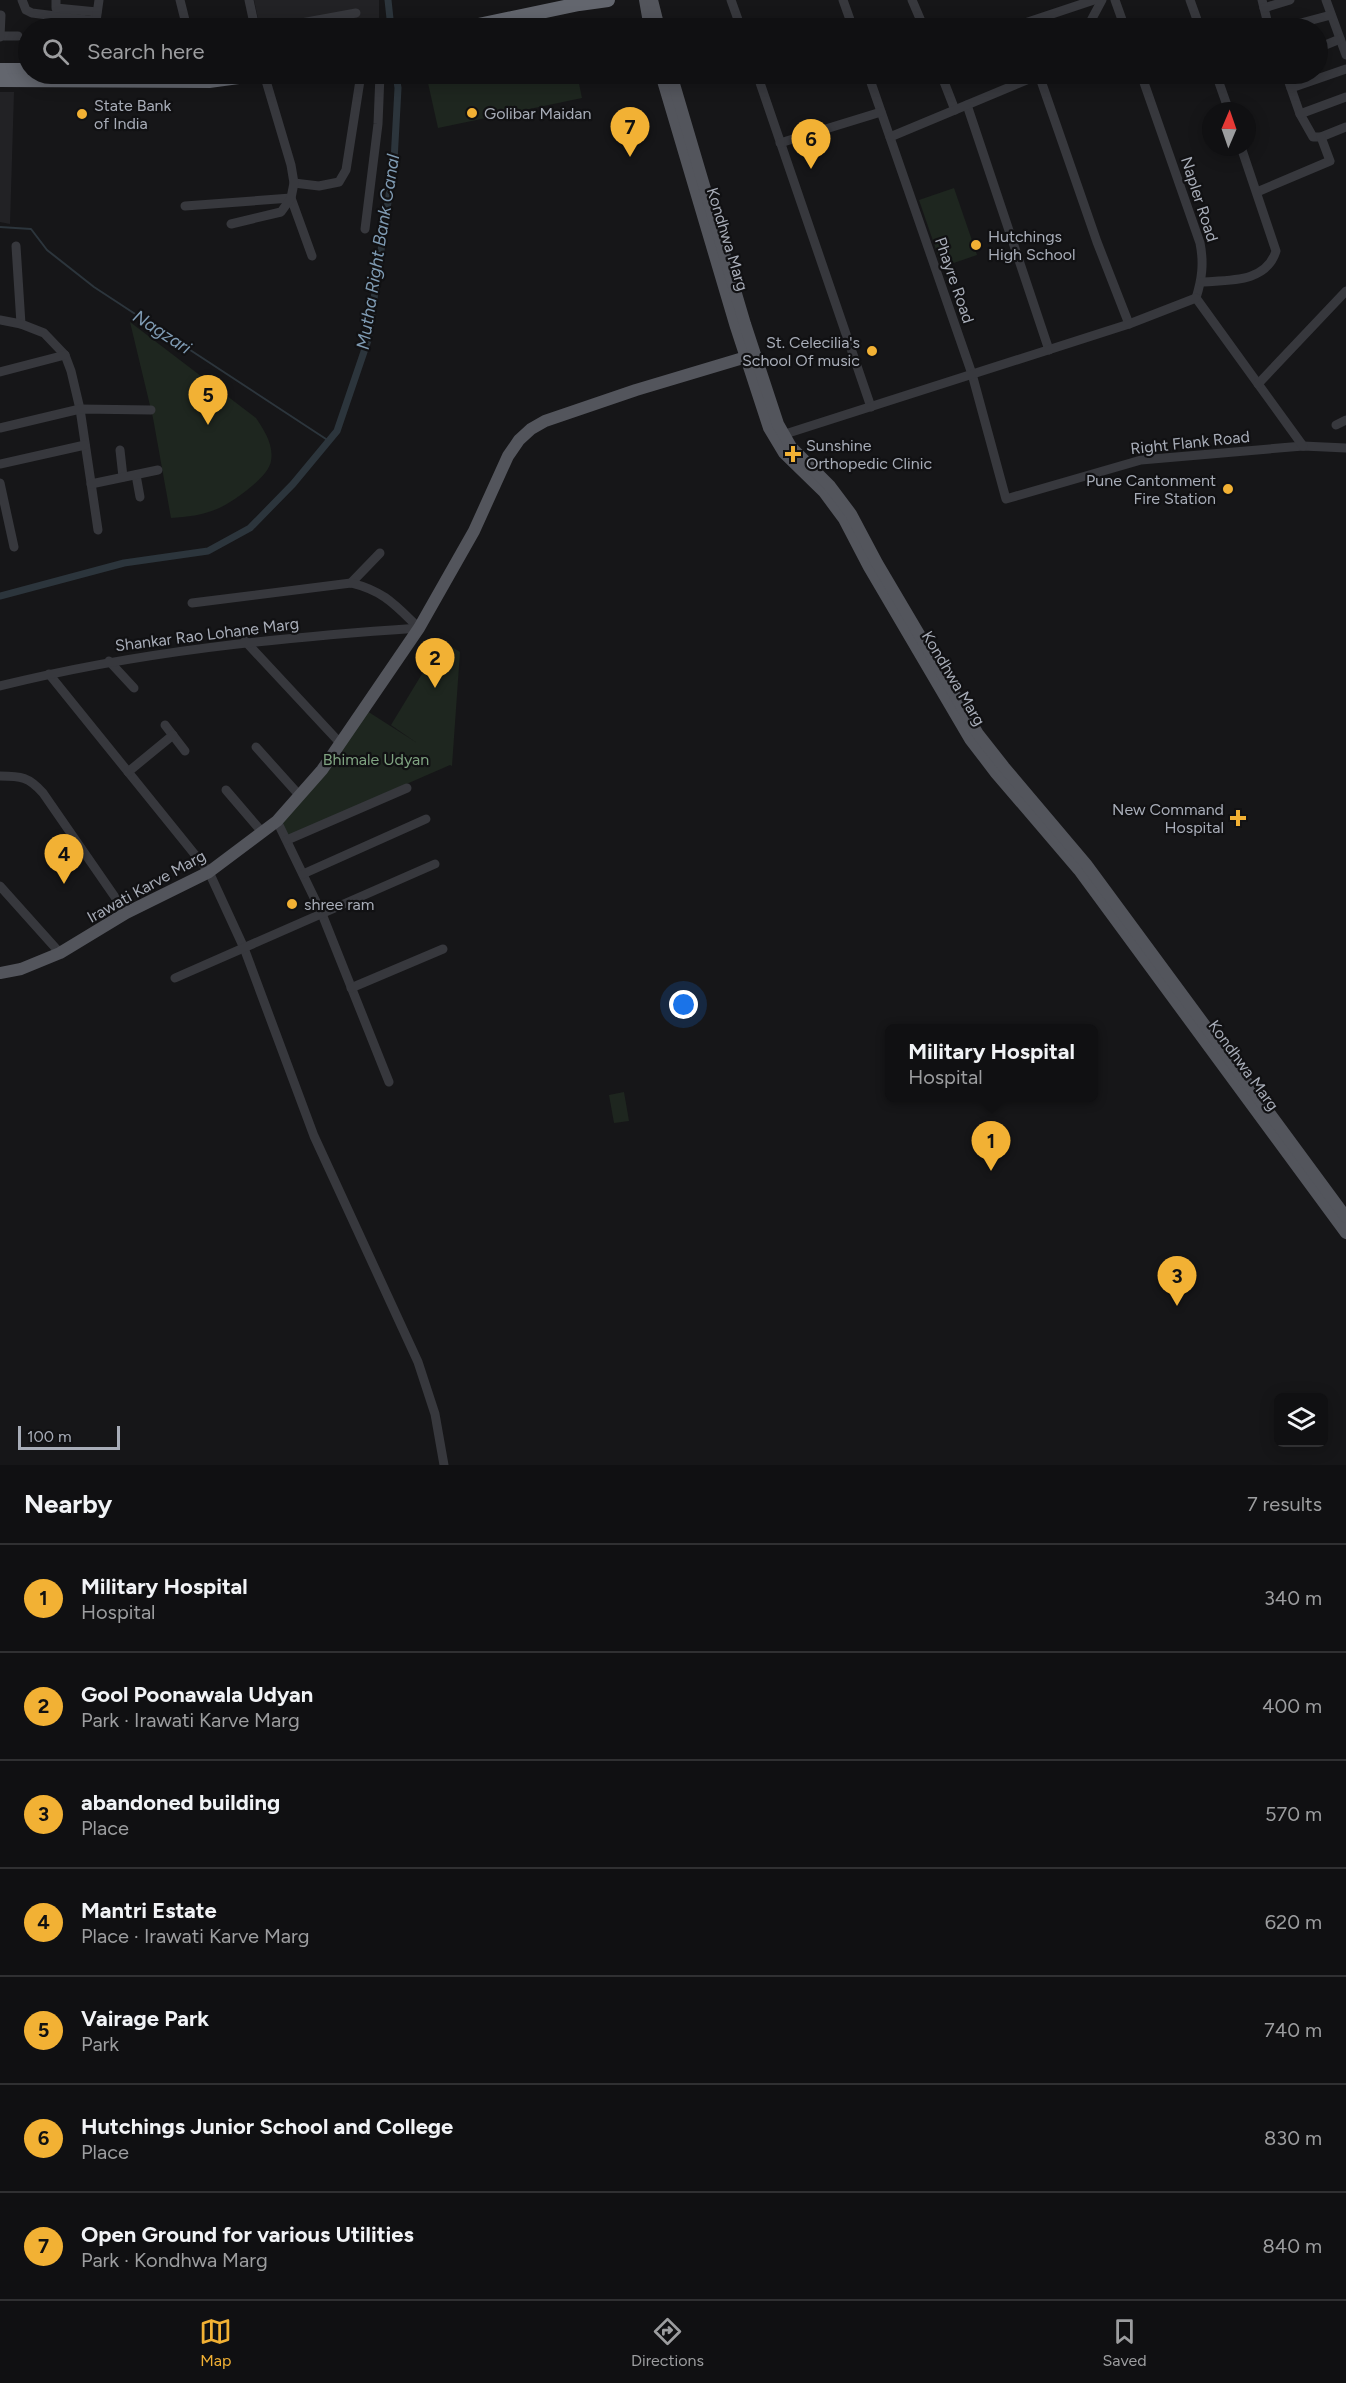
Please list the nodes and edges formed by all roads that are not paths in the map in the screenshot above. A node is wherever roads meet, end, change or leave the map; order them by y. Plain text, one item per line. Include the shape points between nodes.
1 (22, 0) edge
2 (56, 0) edge
3 (99, 0) edge
4 (180, 0) edge
5 (249, 0) edge
6 (608, 0) edge
7 (645, 0) edge
8 (652, 0) edge
9 (731, 0) edge
10 (843, 0) edge
11 (912, 0) edge
12 (1094, 0) edge
13 (1102, 0) edge
14 (1115, 0) edge
15 (1190, 0) edge
16 (1290, 0) edge
17 (1326, 0) edge
18 (565, 4) edge
19 (1263, 4) edge
20 (356, 13) dead end
21 (1, 15) edge
22 (1331, 15) junction
23 (72, 18) edge
24 (86, 18) edge
25 (96, 18) edge
26 (184, 18) edge
27 (253, 18) edge
28 (329, 18) edge
29 (506, 18) edge
30 (648, 18) edge
31 (656, 18) edge
32 (737, 18) edge
33 (849, 18) edge
34 (920, 18) edge
35 (1040, 18) edge
36 (1093, 18) edge
37 (1121, 18) edge
38 (1196, 18) edge
39 (1320, 18) edge
40 (18, 36) dead end
41 (0, 37) edge
42 (1340, 39) junction
43 (1328, 44) edge
44 (1346, 55) edge
45 (0, 64) edge
46 (18, 67) edge
47 (18, 69) edge
48 (1346, 69) edge
49 (0, 70) edge
50 (1328, 75) edge
51 (0, 80) edge
52 (18, 80) edge
53 (18, 83) edge
54 (266, 84) edge
55 (359, 84) edge
56 (380, 84) edge
57 (669, 84) edge
58 (760, 84) edge
59 (871, 84) edge
60 (945, 84) edge
61 (1017, 84) edge
62 (1043, 84) edge
63 (1144, 84) edge
64 (1220, 84) edge
65 (1290, 84) edge
66 (1303, 84) edge
67 (0, 85) edge
68 (1291, 88) junction
69 (1346, 97) edge
70 (1226, 102) edge
71 (968, 105) junction
72 (956, 110) junction
73 (881, 112) junction
74 (1300, 114) junction
75 (1346, 127) edge
76 (890, 137) junction
77 (1321, 137) junction
78 (780, 143) junction
79 (1244, 156) edge
80 (294, 183) junction
81 (1257, 192) junction
82 (291, 198) junction
83 (185, 206) dead end
84 (231, 224) dead end
85 (365, 229) dead end
86 (16, 246) dead end
87 (312, 256) dead end
88 (1201, 282) junction
89 (1346, 291) edge
90 (1196, 298) junction
91 (0, 320) edge
92 (21, 324) junction
93 (1129, 324) junction
94 (1049, 350) junction
95 (65, 355) junction
96 (750, 356) junction
97 (0, 372) edge
98 (972, 374) junction
99 (1258, 384) junction
100 (871, 407) junction
101 (80, 409) junction
102 (151, 410) dead end
103 (1346, 420) edge
104 (1336, 425) dead end
105 (0, 428) edge
106 (779, 436) junction
107 (85, 445) junction
108 (1303, 446) junction
109 (1346, 448) edge
110 (120, 450) dead end
111 (0, 464) edge
112 (158, 470) dead end
113 (136, 475) junction
114 (123, 477) junction
115 (0, 483) edge
116 (91, 484) junction
117 (140, 497) dead end
118 (1006, 499) joint
119 (98, 530) dead end
120 (14, 547) dead end
121 (380, 553) dead end
122 (351, 583) junction
123 (192, 603) dead end
124 (419, 628) junction
125 (245, 641) junction
126 (110, 662) junction
127 (49, 674) junction
128 (0, 686) edge
129 (134, 688) dead end
130 (165, 725) dead end
131 (173, 735) junction
132 (341, 744) junction
133 (256, 747) dead end
134 (185, 751) dead end
135 (128, 772) junction
136 (0, 776) edge
137 (406, 788) dead end
138 (226, 790) dead end
139 (300, 796) junction
140 (426, 819) dead end
141 (277, 821) junction
142 (262, 832) junction
143 (287, 840) junction
144 (435, 864) dead end
145 (209, 872) junction
146 (303, 874) junction
147 (0, 886) edge
148 (126, 913) junction
149 (322, 914) junction
150 (244, 948) junction
151 (442, 949) dead end
152 (60, 953) junction
153 (0, 973) edge
154 (175, 978) dead end
155 (351, 988) junction
156 (1172, 988) junction
157 (389, 1082) dead end
158 (1346, 1217) edge
159 (1346, 1233) edge
160 (444, 1465) edge

1 - 23 street via 32,13
2 - 24 street via 56,9
3 - 25 street
4 - 26 street
5 - 27 street
6 - 18 highway
7 - 30 main road
8 - 31 main road
9 - 32 street
10 - 33 street
11 - 34 street
12 - 35 street
13 - 36 street
14 - 37 street
15 - 38 street
16 - 19 street
17 - 22 street
18 - 29 highway
20 - 28 street
21 - 41 street
22 - 39 street
22 - 42 street
40 - 41 street
42 - 43 street
42 - 44 street
45 - 46 main road
47 - 49 highway
48 - 50 street
51 - 52 highway
53 - 67 main road
54 - 80 street
55 - 80 street via 346,170 339,182 319,186
56 - 85 street
57 - 96 main road, Kondhwa Marg
58 - 78 street
59 - 73 street, Phayre Road
60 - 72 street
61 - 71 street
62 - 93 street
63 - 88 street, Napler Road via 1200,243
64 - 70 street
65 - 68 street
66 - 68 street
68 - 74 street
69 - 74 street
71 - 72 street
71 - 94 street
72 - 76 street
73 - 76 street, Phayre Road
73 - 78 street
74 - 77 street via 1312,137
75 - 77 street
76 - 98 street, Phayre Road
77 - 81 street via 1330,161
78 - 100 street
79 - 81 street
80 - 82 street
81 - 88 street via 1276,251 1273,261 1245,279
82 - 83 street
82 - 84 street via 281,212
82 - 87 street
86 - 92 street
88 - 90 street, Napler Road
89 - 99 street
90 - 93 street
90 - 99 street
91 - 92 street
92 - 95 street via 44,333
93 - 94 street
94 - 98 street
95 - 97 street
95 - 101 street
96 - 106 main road, Kondhwa Marg
96 - 124 main road, Irawati Karve Marg via 636,390 531,429 508,456 474,531
98 - 100 street
98 - 118 street, Phayre Road
99 - 108 street
100 - 106 street
101 - 102 street
101 - 105 street
101 - 107 street
103 - 104 street
106 - 156 main road, Kondhwa Marg via 830,486 852,514 978,734 1086,864
107 - 111 street
107 - 116 street
108 - 109 street, Right Flank Road
108 - 118 street, Right Flank Road via 1142,459
110 - 114 street
112 - 113 street
113 - 114 street
113 - 117 street
114 - 116 street
115 - 120 street
116 - 119 street
121 - 122 street
122 - 123 street
122 - 124 street via 373,588
124 - 125 street, Shankar Rao Lohane Marg
124 - 132 main road, Irawati Karve Marg
125 - 126 street, Shankar Rao Lohane Marg
125 - 132 street
126 - 127 street, Shankar Rao Lohane Marg
126 - 129 street
127 - 128 street, Shankar Rao Lohane Marg
127 - 135 street
130 - 131 street
131 - 134 street
131 - 135 street
132 - 139 main road, Irawati Karve Marg
133 - 139 street
135 - 145 street
136 - 148 street via 33,781
137 - 143 street
138 - 142 street
139 - 141 main road, Irawati Karve Marg
140 - 146 street
141 - 142 main road, Irawati Karve Marg
141 - 143 street
142 - 145 main road, Irawati Karve Marg
143 - 146 street
144 - 149 street
145 - 148 main road, Irawati Karve Marg
145 - 150 street
146 - 149 street
147 - 152 street
148 - 152 main road, Irawati Karve Marg
149 - 150 street
149 - 155 street
150 - 154 street
150 - 160 street via 314,1136 418,1362 435,1414
151 - 155 street
152 - 153 main road, Irawati Karve Marg
155 - 157 street
156 - 158 main road, Kondhwa Marg
156 - 159 main road, Kondhwa Marg

